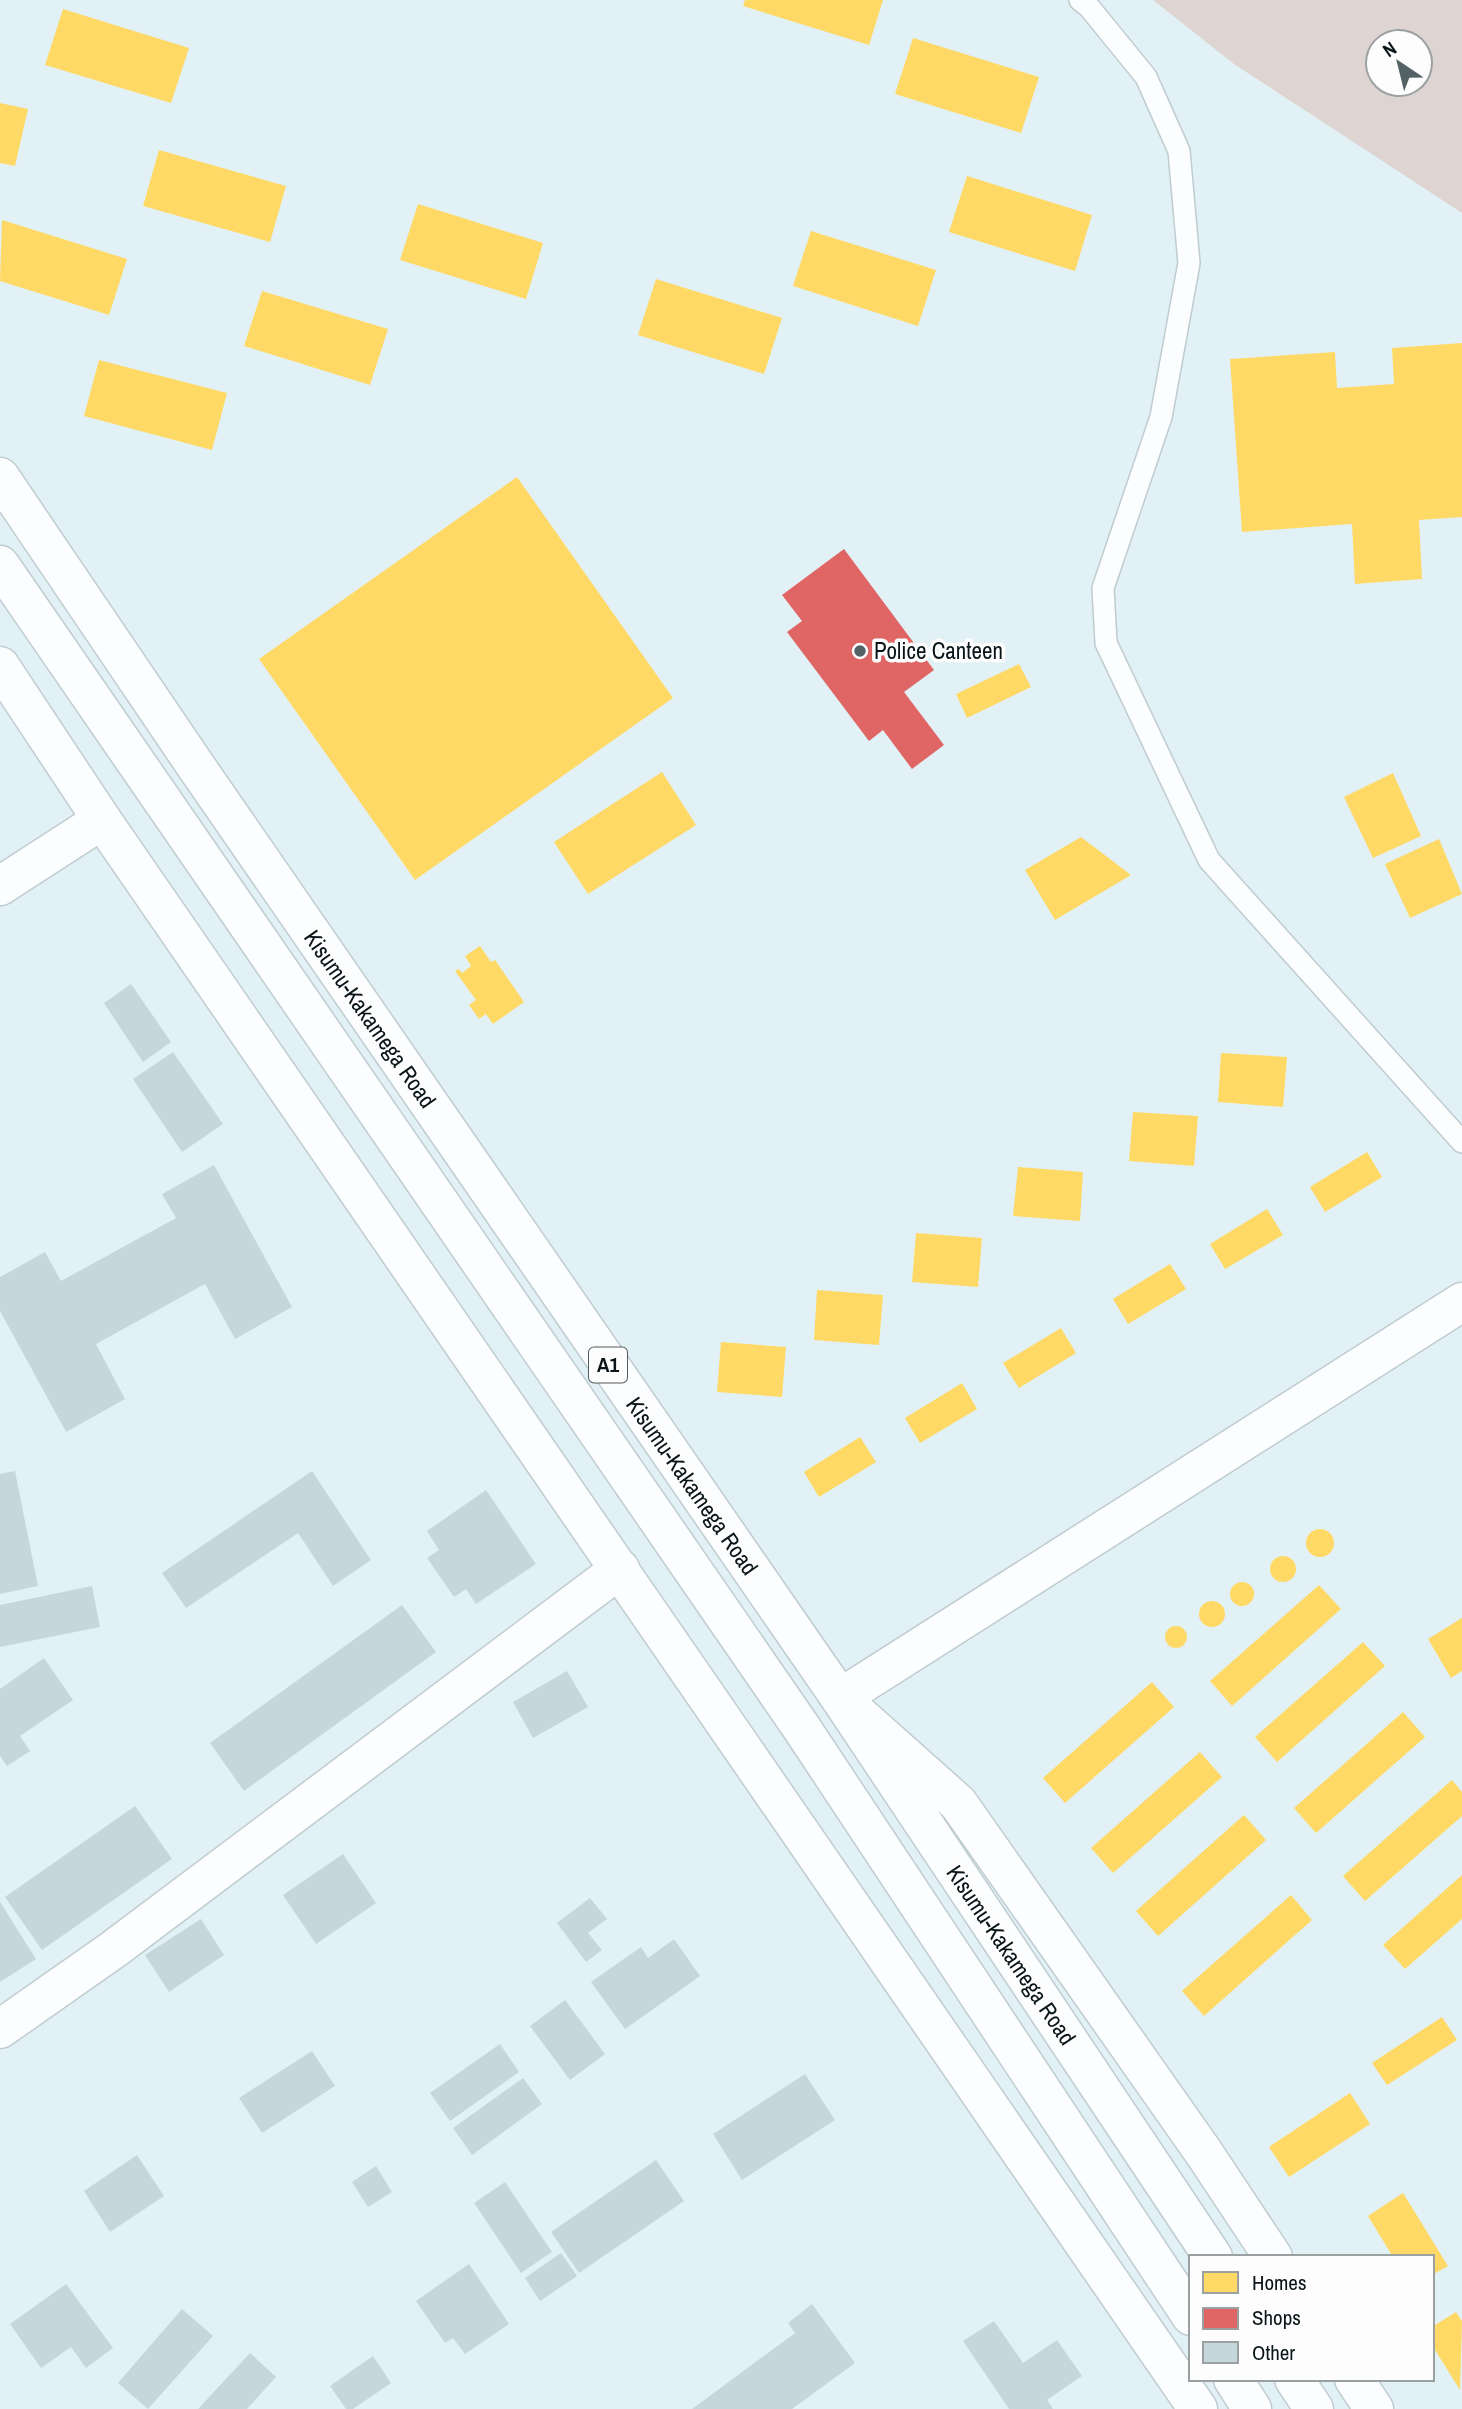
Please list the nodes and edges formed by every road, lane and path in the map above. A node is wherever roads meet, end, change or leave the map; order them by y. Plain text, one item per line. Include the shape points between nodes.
1 (1080, 0) edge
2 (0, 477) edge
3 (0, 565) edge
4 (0, 666) edge
5 (102, 820) junction
6 (0, 886) edge
7 (1462, 1142) edge
8 (1462, 1302) edge
9 (620, 1569) junction
10 (840, 1698) junction
11 (0, 2029) edge
12 (1212, 2255) edge
13 (1272, 2255) edge
14 (1189, 2313) edge
15 (1234, 2381) edge
16 (1295, 2381) edge
17 (1355, 2381) edge
18 (1198, 2409) edge
19 (1252, 2409) edge
20 (1314, 2409) edge
21 (1374, 2409) edge

1 - 7 lane via 1146,77 1178,151 1189,263 1161,417 1103,588 1106,643 1209,860
2 - 10 main road, Kisumu-Kakamega Road / A1
3 - 14 main road, Kisumu-Kakamega Road / A1 via 801,1727
4 - 5 main road
5 - 6 main road
5 - 9 main road
8 - 10 main road
9 - 11 main road via 114,1949
9 - 18 main road
10 - 12 main road, Kisumu-Kakamega Road / A1
10 - 13 main road via 958,1803
15 - 19 main road
16 - 20 main road
17 - 21 main road

